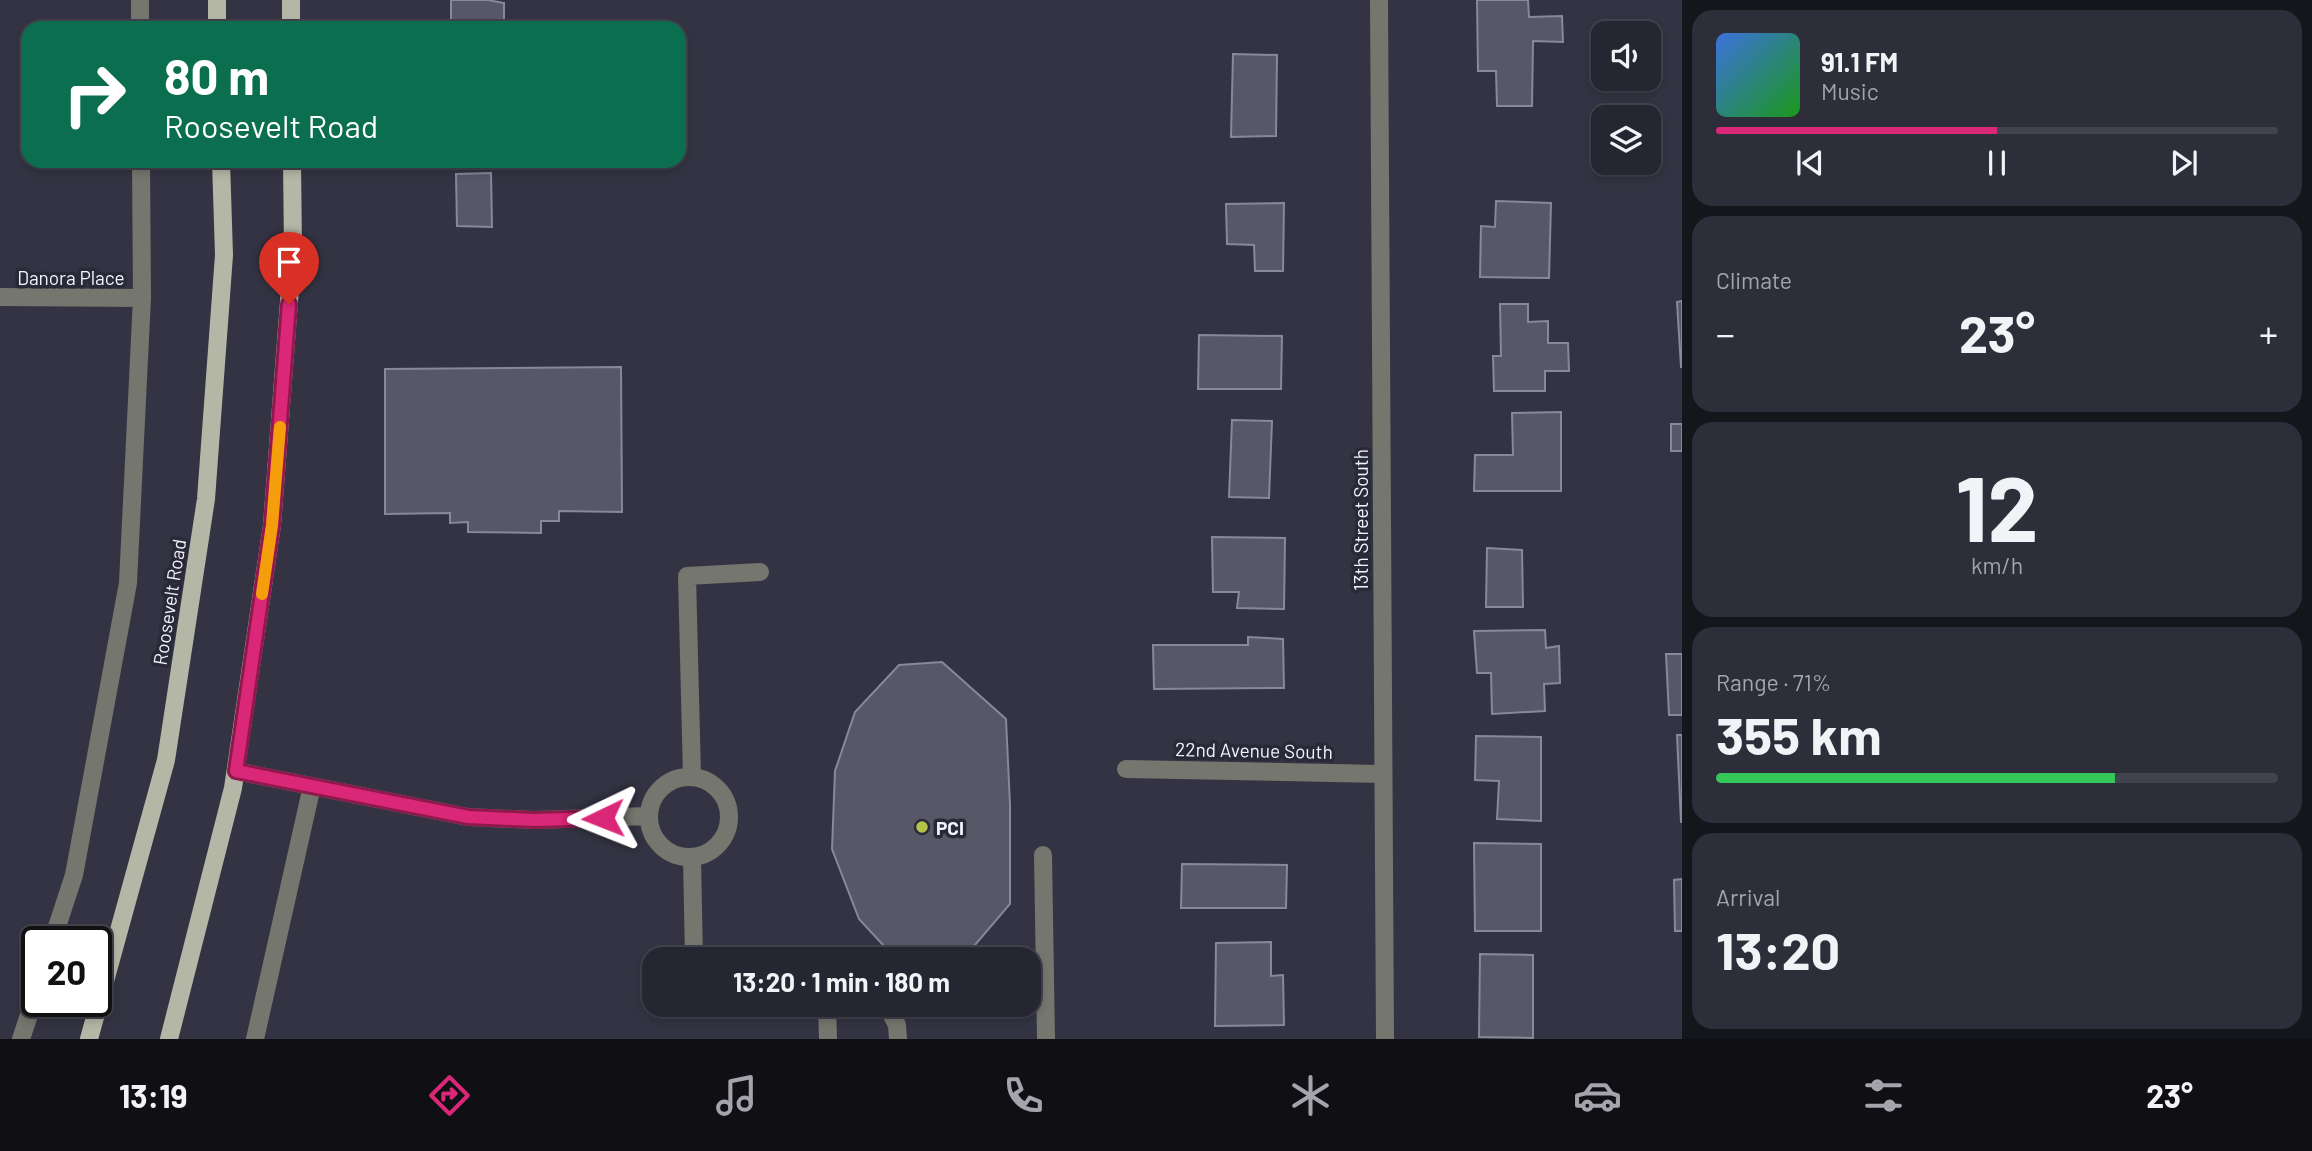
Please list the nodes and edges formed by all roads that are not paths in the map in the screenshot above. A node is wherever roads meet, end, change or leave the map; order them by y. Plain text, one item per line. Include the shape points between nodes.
1 (140, 0) edge
2 (217, 0) edge
3 (291, 0) edge
4 (1378, 0) edge
5 (140, 21) edge
6 (218, 21) edge
7 (291, 21) edge
8 (141, 168) edge
9 (221, 168) edge
10 (292, 168) edge
11 (0, 297) edge
12 (142, 298) junction
13 (760, 572) dead end
14 (1126, 769) dead end
15 (236, 771) junction
16 (1382, 774) junction
17 (692, 776) junction
18 (312, 786) junction
19 (648, 816) junction
20 (1043, 855) dead end
21 (692, 858) junction
22 (57, 926) edge
23 (694, 947) edge
24 (28, 1017) edge
25 (827, 1017) edge
26 (893, 1017) edge
27 (21, 1039) edge
28 (89, 1039) edge
29 (169, 1039) edge
30 (255, 1039) edge
31 (828, 1039) edge
32 (898, 1039) edge
33 (1046, 1039) edge
34 (1385, 1039) edge

1 - 5 street
2 - 6 main road
3 - 7 main road
4 - 16 street, 13th Street South
8 - 12 street
9 - 28 main road, Roosevelt Road via 224,255 206,499 166,760
10 - 15 main road via 293,248 272,525
11 - 12 street, Danora Place
12 - 22 street via 128,583 74,875
13 - 17 street via 687,576
14 - 16 street, 22nd Avenue South
15 - 18 street
15 - 29 main road
16 - 34 street, 13th Street South
17 - 19 street via 661,786
17 - 21 street via 714,785 728,804 730,817 723,840
18 - 19 street via 501,820
18 - 30 street
19 - 21 street via 661,846
20 - 33 street
21 - 23 street
24 - 27 street
25 - 31 street
26 - 32 street

